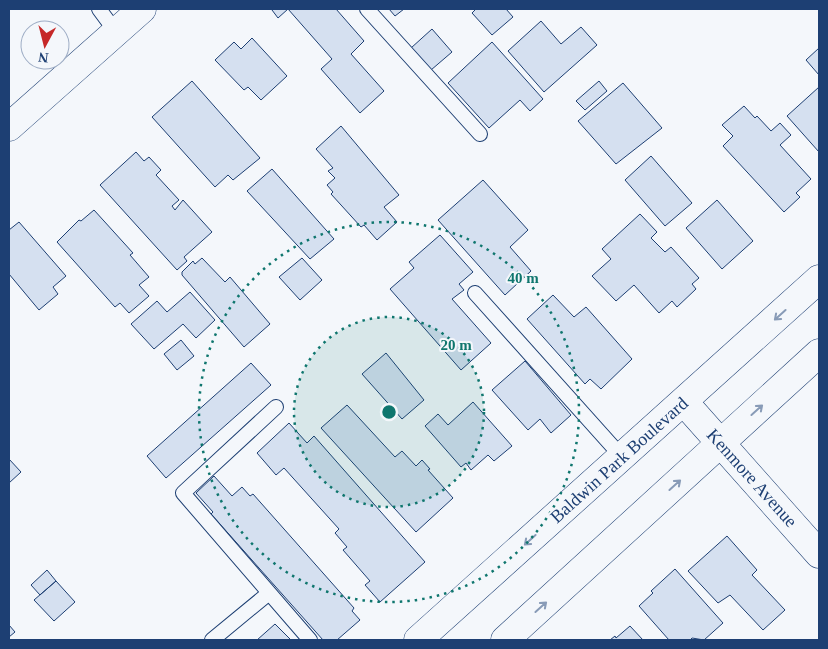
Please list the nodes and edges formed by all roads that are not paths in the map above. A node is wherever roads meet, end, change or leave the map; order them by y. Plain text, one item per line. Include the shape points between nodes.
1 (99, 9) edge
2 (142, 9) edge
3 (367, 9) edge
4 (116, 32) junction
5 (9, 127) edge
6 (480, 134) dead end
7 (819, 279) edge
8 (475, 293) dead end
9 (819, 353) edge
10 (684, 402) junction
11 (276, 407) dead end
12 (721, 443) junction
13 (622, 457) junction
14 (819, 554) edge
15 (269, 592) junction
16 (219, 638) edge
17 (310, 640) edge
18 (418, 640) edge
19 (504, 640) edge

1 - 4 lane
2 - 4 main road
3 - 6 lane
4 - 5 main road
7 -> 10 main road, Baldwin Park Boulevard
8 - 13 lane
12 -> 9 main road
10 - 12 main road, Kenmore Avenue
10 - 13 main road, Baldwin Park Boulevard
11 - 15 lane via 183,493
12 - 14 main road, Kenmore Avenue
19 -> 12 main road
13 -> 18 main road, Baldwin Park Boulevard
15 - 16 lane
15 - 17 lane

